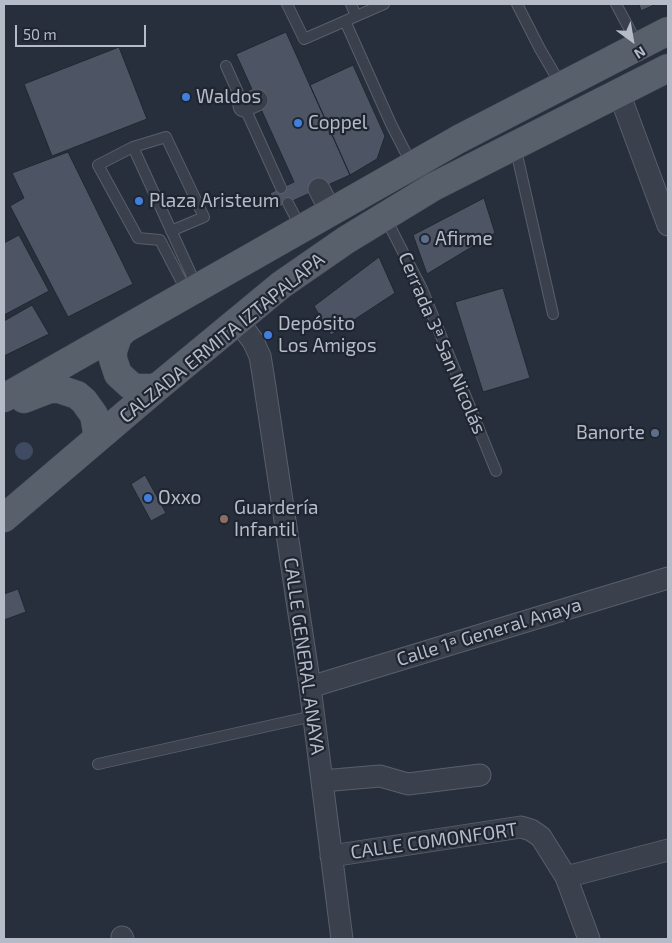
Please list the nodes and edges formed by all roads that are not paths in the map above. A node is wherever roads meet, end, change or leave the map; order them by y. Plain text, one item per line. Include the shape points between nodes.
1 (287, 4) edge
2 (351, 4) edge
3 (384, 4) edge
4 (517, 4) edge
5 (616, 4) edge
6 (356, 16) junction
7 (345, 21) junction
8 (668, 31) edge
9 (638, 46) junction
10 (226, 66) dead end
11 (668, 68) edge
12 (561, 86) junction
13 (619, 93) junction
14 (515, 145) junction
15 (133, 147) junction
16 (412, 166) junction
17 (281, 188) dead end
18 (288, 203) dead end
19 (385, 216) junction
20 (668, 225) edge
21 (301, 229) junction
22 (172, 232) junction
23 (193, 291) junction
24 (553, 314) dead end
25 (238, 321) junction
26 (124, 330) junction
27 (160, 385) junction
28 (4, 398) edge
29 (4, 404) edge
30 (95, 440) junction
31 (496, 471) dead end
32 (4, 518) edge
33 (668, 578) edge
34 (310, 687) junction
35 (313, 716) junction
36 (98, 764) dead end
37 (480, 775) dead end
38 (322, 781) junction
39 (668, 850) edge
40 (331, 856) junction
41 (566, 877) junction
42 (342, 939) edge
43 (589, 939) edge

1 - 7 lane via 304,39
2 - 6 lane
3 - 6 lane
4 - 12 lane
5 - 9 lane
6 - 7 lane
7 - 16 lane
8 - 9 main road, CALZADA ERMITA IZTAPALAPA
9 - 12 main road, CALZADA ERMITA IZTAPALAPA
10 - 17 lane via 251,103
11 - 13 main road, CALZADA ERMITA IZTAPALAPA
12 - 16 main road, CALZADA ERMITA IZTAPALAPA
13 - 14 main road, CALZADA ERMITA IZTAPALAPA
13 - 20 street
14 - 19 main road, CALZADA ERMITA IZTAPALAPA
14 - 24 lane
15 - 22 lane
15 - 22 lane via 166,137 204,217
15 - 23 lane via 98,165 138,238 160,240
16 - 21 main road, CALZADA ERMITA IZTAPALAPA via 325,200
18 - 21 lane
19 - 25 main road, CALZADA ERMITA IZTAPALAPA via 281,285
19 - 31 lane, Cerrada 3ª San Nicolás via 422,289
21 - 23 main road, CALZADA ERMITA IZTAPALAPA
22 - 23 lane
23 - 26 main road, CALZADA ERMITA IZTAPALAPA
25 - 27 main road, CALZADA ERMITA IZTAPALAPA
25 - 34 street, CALLE GENERAL ANAYA via 260,356
26 - 27 main road via 118,336 112,359 118,374 137,388
26 - 28 main road, CALZADA ERMITA IZTAPALAPA
27 - 30 main road, CALZADA ERMITA IZTAPALAPA
29 - 30 main road via 50,390 68,391 90,407 96,423
30 - 32 main road, CALZADA ERMITA IZTAPALAPA
33 - 34 street, Calle 1ª General Anaya
34 - 35 street, CALLE GENERAL ANAYA
35 - 36 lane
35 - 38 street, CALLE GENERAL ANAYA
37 - 38 street via 408,784 380,776
38 - 40 street, CALLE GENERAL ANAYA
39 - 41 street
40 - 41 street, CALLE COMONFORT via 520,827 541,837
40 - 42 street, CALLE GENERAL ANAYA
41 - 43 street, CALLE COMONFORT

